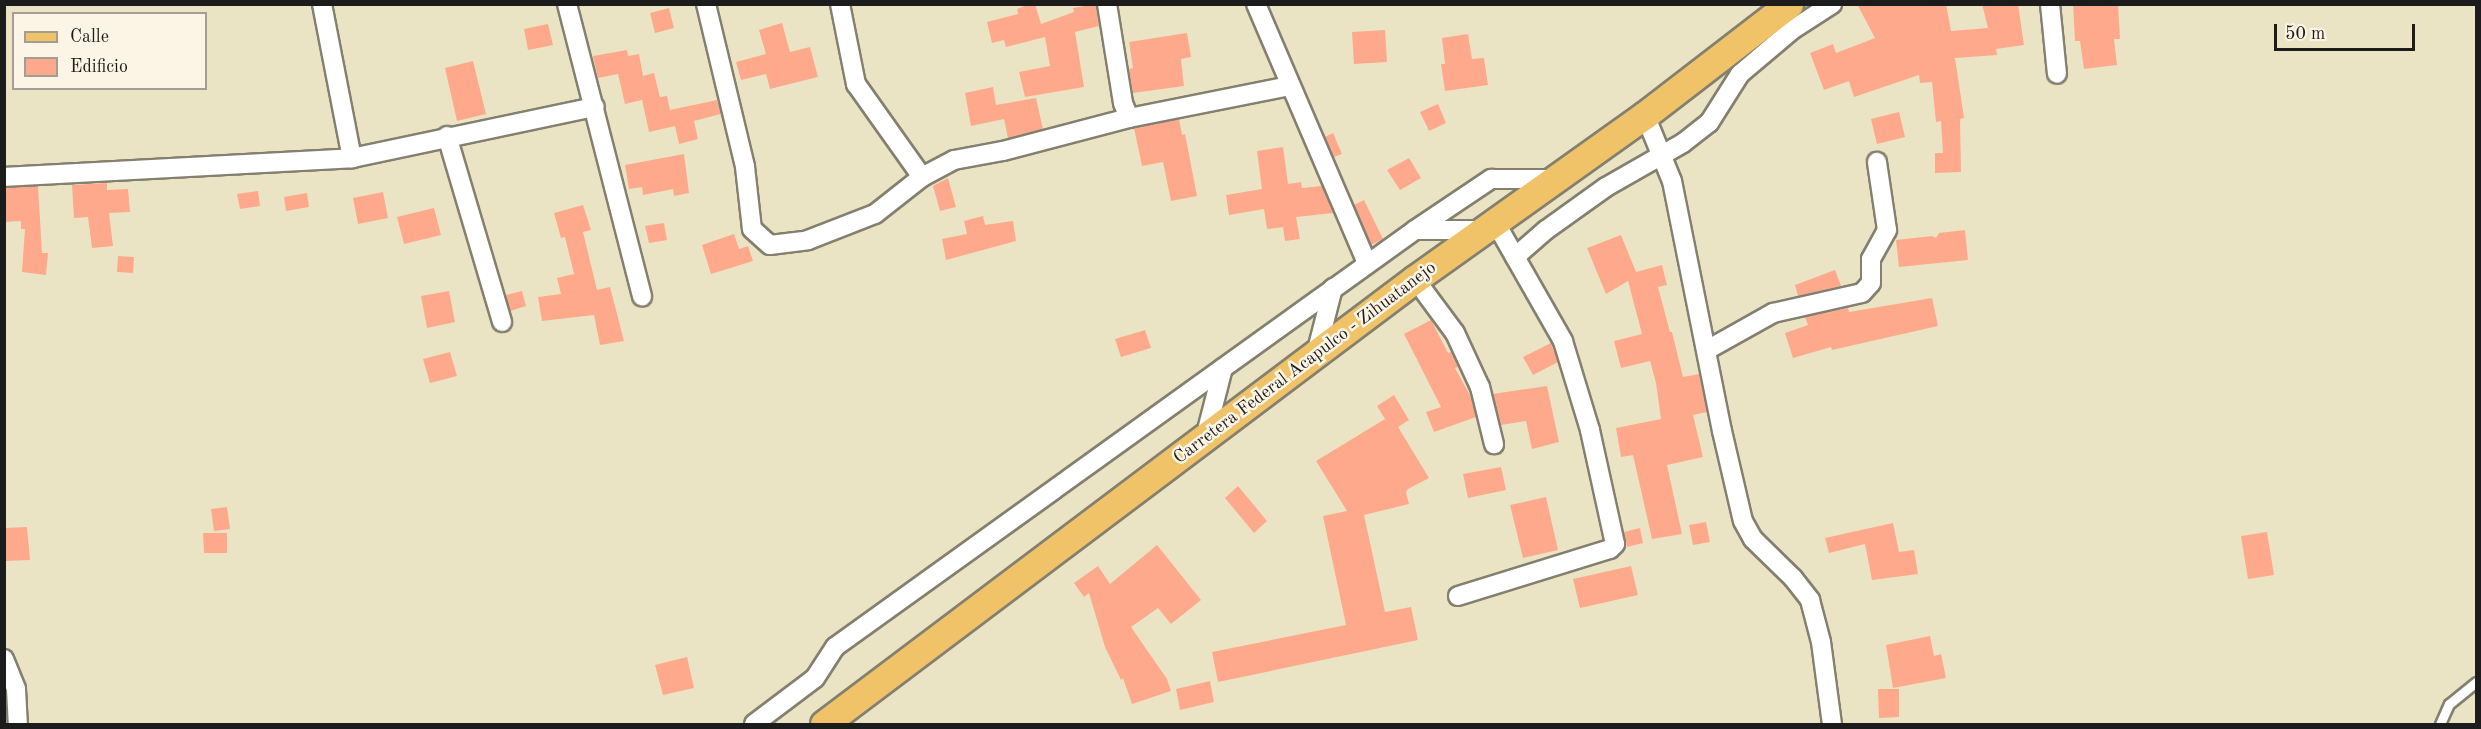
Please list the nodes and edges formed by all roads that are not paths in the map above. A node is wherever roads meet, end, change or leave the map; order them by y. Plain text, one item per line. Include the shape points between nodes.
1 (322, 4) edge
2 (567, 4) edge
3 (706, 4) edge
4 (840, 4) edge
5 (1107, 4) edge
6 (1256, 4) edge
7 (1789, 4) edge
8 (1832, 4) edge
9 (2050, 4) edge
10 (2057, 74) dead end
11 (1289, 86) junction
12 (595, 108) junction
13 (1645, 115) junction
14 (1129, 118) junction
15 (447, 136) junction
16 (1661, 157) junction
17 (352, 158) junction
18 (1877, 162) dead end
19 (4, 177) edge
20 (922, 177) junction
21 (1557, 179) junction
22 (1489, 226) junction
23 (1415, 230) junction
24 (1515, 257) junction
25 (1367, 264) junction
26 (1415, 279) junction
27 (1333, 288) junction
28 (642, 297) dead end
29 (502, 322) dead end
30 (1707, 350) junction
31 (1316, 354) junction
32 (1223, 368) junction
33 (1205, 438) junction
34 (1494, 444) dead end
35 (1458, 596) dead end
36 (4, 659) edge
37 (2476, 682) edge
38 (18, 724) edge
39 (754, 724) edge
40 (824, 724) edge
41 (1832, 724) edge
42 (2440, 724) edge

1 - 17 street
2 - 12 street
3 - 20 street via 745,167 752,229 770,245 808,240 875,214
4 - 20 street via 856,84
5 - 14 street via 1123,103
6 - 11 street
7 - 13 main road, Carretera Federal Acapulco - Zihuatanejo
8 - 16 street via 1792,30 1740,74 1709,123
9 - 10 street
11 - 14 street
11 - 25 street
12 - 15 street
12 - 28 street
13 - 16 street
13 - 21 main road, Carretera Federal Acapulco - Zihuatanejo
14 - 20 street via 954,160
15 - 17 street
15 - 29 street
16 - 24 street via 1606,187
16 - 30 street via 1672,181
17 - 19 street
18 - 30 street via 1887,230 1871,259 1871,283 1862,293 1773,313
21 - 22 main road, Carretera Federal Acapulco - Zihuatanejo
21 - 23 street via 1491,179
22 - 23 street
22 - 24 street
22 - 26 main road, Carretera Federal Acapulco - Zihuatanejo
23 - 25 street
24 - 35 street via 1563,341 1590,430 1615,544 1610,549
25 - 27 street
26 - 31 main road, Carretera Federal Acapulco - Zihuatanejo
26 - 34 street via 1455,333 1480,387
27 - 31 street
27 - 32 street
30 - 41 street via 1743,521 1753,539 1810,600 1821,642
31 - 33 main road, Carretera Federal Acapulco - Zihuatanejo
32 - 33 street
32 - 39 street via 835,648 815,678
33 - 40 main road, Carretera Federal Acapulco - Zihuatanejo
36 - 38 street via 16,689
37 - 42 lane via 2449,704

